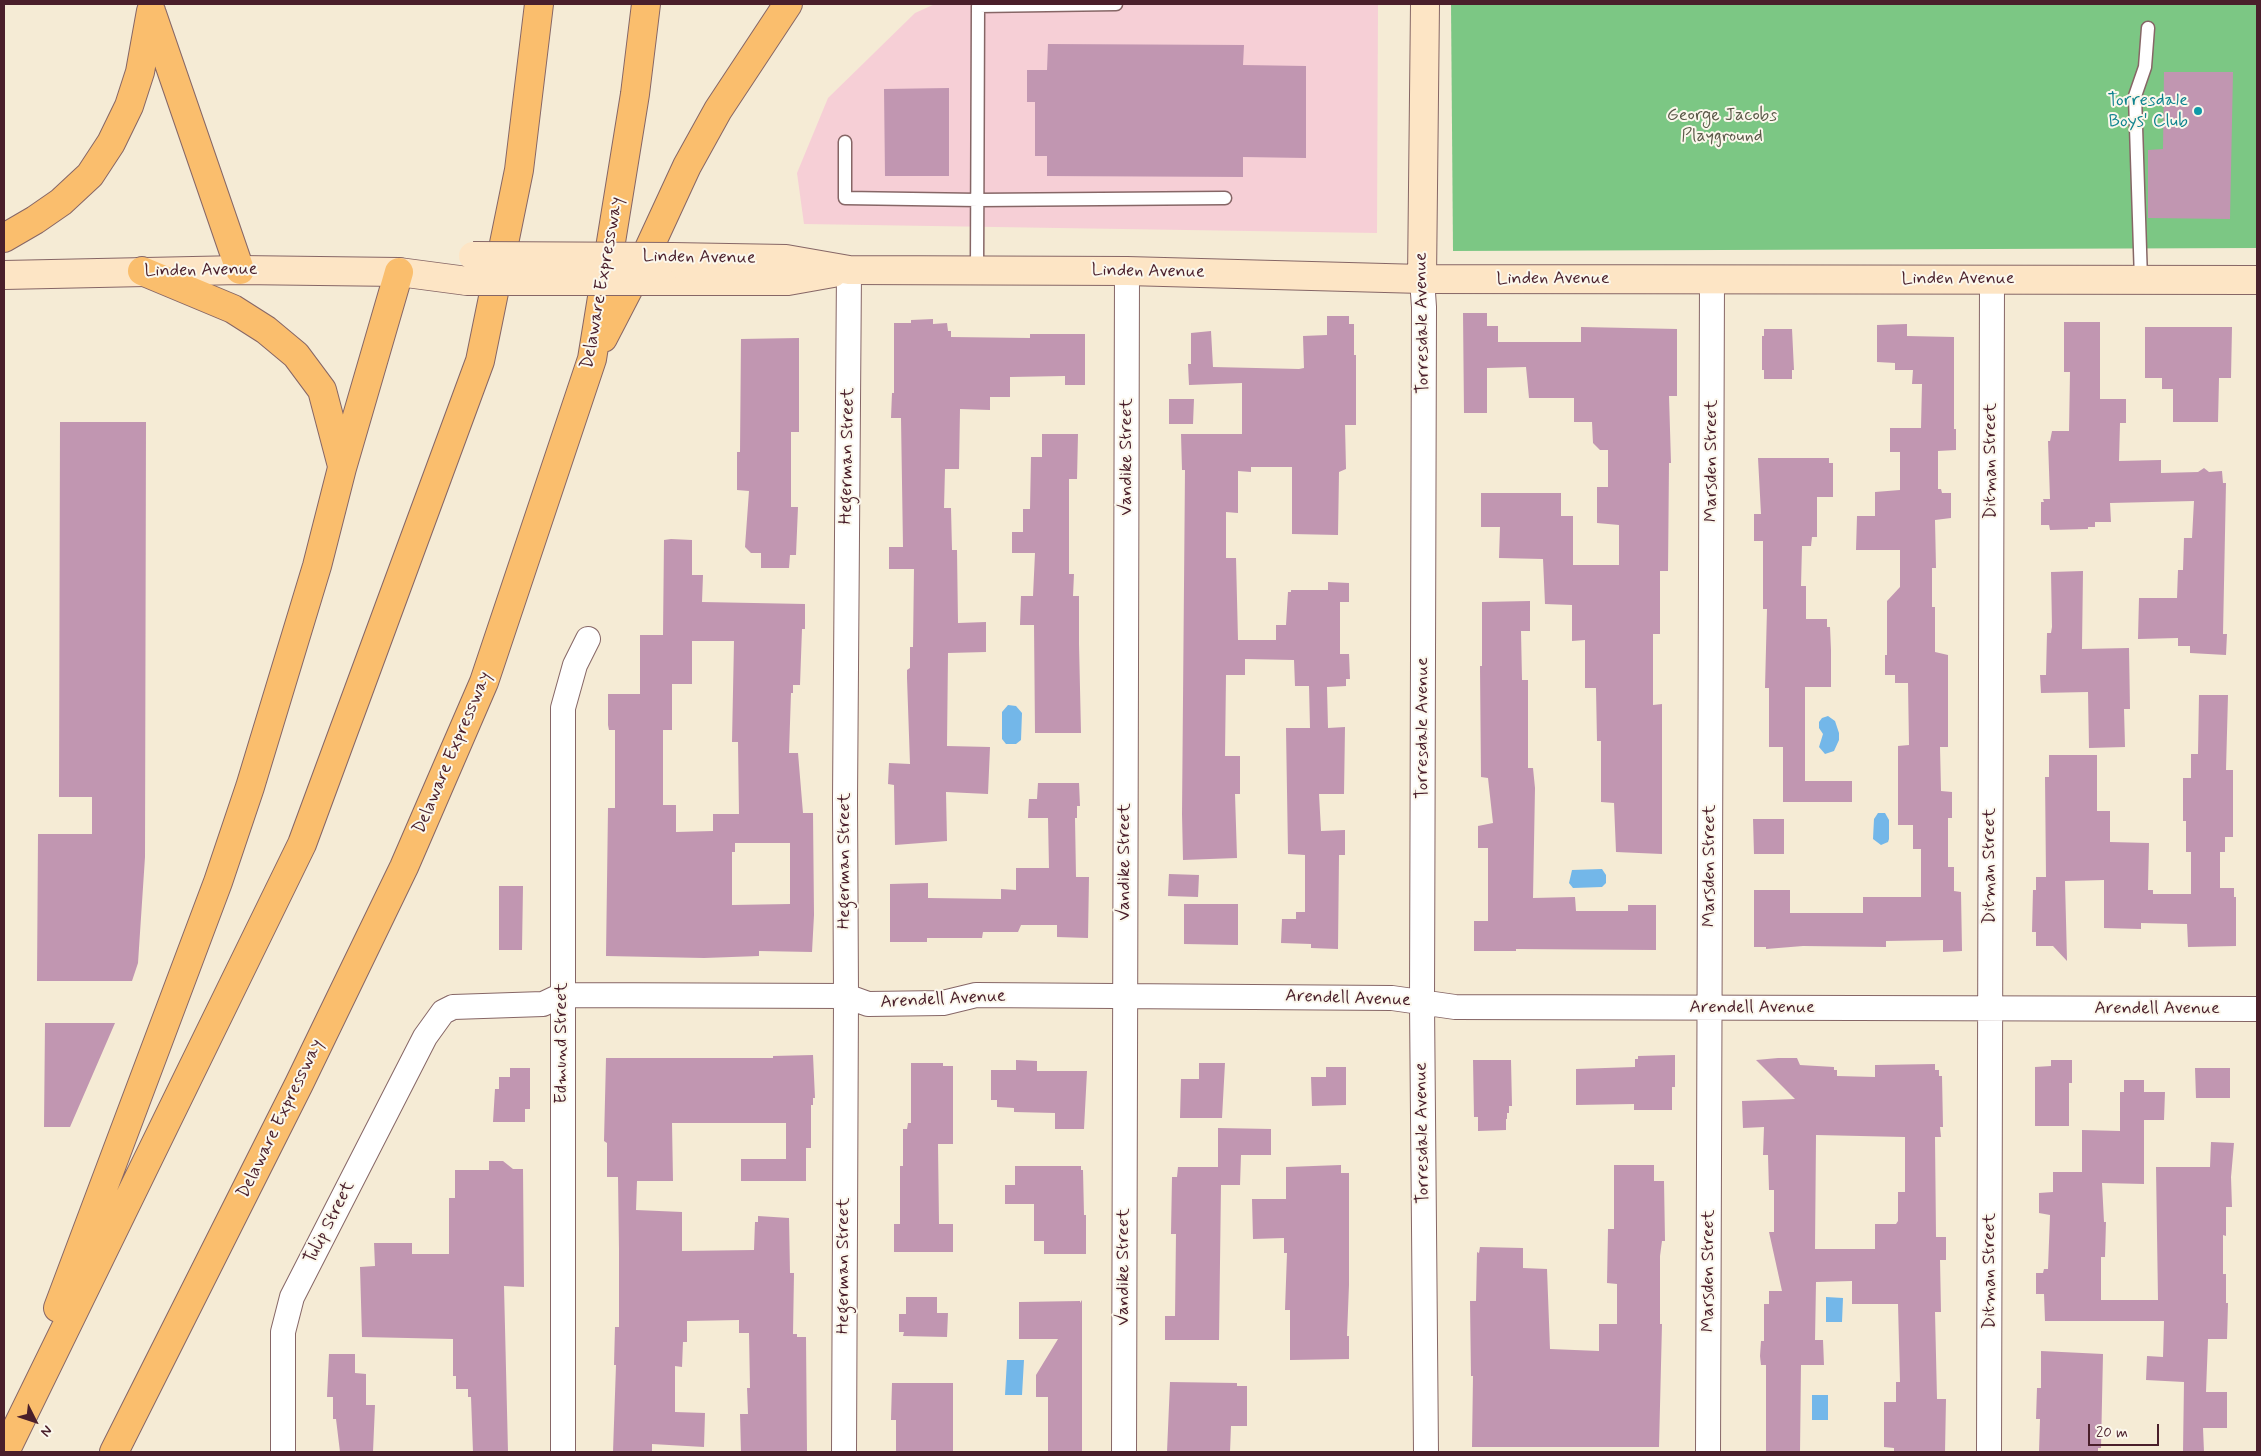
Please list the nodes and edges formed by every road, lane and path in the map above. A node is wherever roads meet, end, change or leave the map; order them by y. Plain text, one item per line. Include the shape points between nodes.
1 (540, 4) edge
2 (646, 4) edge
3 (788, 4) edge
4 (1116, 4) edge
5 (1425, 4) edge
6 (150, 7) edge
7 (2148, 28) dead end
8 (845, 142) dead end
9 (1225, 198) dead end
10 (978, 200) junction
11 (4, 238) edge
12 (240, 270) junction
13 (849, 270) junction
14 (978, 271) junction
15 (1127, 271) junction
16 (142, 272) junction
17 (399, 272) junction
18 (4, 275) edge
19 (1422, 279) junction
20 (1712, 279) junction
21 (1992, 280) junction
22 (2141, 280) junction
23 (2257, 280) edge
24 (592, 359) junction
25 (342, 468) junction
26 (588, 639) dead end
27 (562, 995) junction
28 (846, 996) junction
29 (1125, 996) junction
30 (1422, 1002) junction
31 (1710, 1008) junction
32 (1990, 1008) junction
33 (2257, 1009) edge
34 (443, 1012) joint
35 (4, 1452) edge
36 (114, 1452) edge
37 (282, 1452) edge
38 (563, 1452) edge
39 (844, 1452) edge
40 (1124, 1452) edge
41 (1426, 1452) edge
42 (1708, 1452) edge
43 (1989, 1452) edge

1 - 35 highway via 519,170 480,361 316,807 302,844
2 - 24 highway, Delaware Expressway via 635,94
3 - 24 highway via 723,102 687,166 645,257
4 - 10 lane via 978,6
5 - 19 street, Torresdale Avenue
6 - 11 highway via 140,72 112,143 90,175 61,202
6 - 12 highway
7 - 22 lane via 2146,67 2135,96
8 - 10 lane via 845,198
9 - 10 lane
10 - 14 lane
12 - 16 street, Linden Avenue
12 - 17 street, Linden Avenue
13 - 14 street, Linden Avenue
13 - 17 street, Linden Avenue, bridge via 786,259 667,269 470,268
13 - 28 street, Hegerman Street
14 - 15 street, Linden Avenue
15 - 19 street, Linden Avenue
15 - 29 street, Vandike Street
16 - 18 street, Linden Avenue
16 - 25 highway via 235,310 296,355 322,390
17 - 25 highway
19 - 20 street, Linden Avenue
19 - 30 street, Torresdale Avenue
20 - 21 street, Linden Avenue
20 - 31 street, Marsden Street
21 - 22 street, Linden Avenue
21 - 32 street, Ditman Street
22 - 23 street, Linden Avenue
24 - 36 highway, Delaware Expressway via 484,682 404,867
25 - 35 highway via 282,687 218,882
26 - 27 street, Edmund Street via 575,665 563,708
27 - 28 street, Arendell Avenue
27 - 34 street, Arendell Avenue via 543,1004 453,1007
27 - 38 street, Edmund Street
28 - 29 street, Arendell Avenue via 868,1004 943,1003 976,995
28 - 39 street, Hegerman Street
29 - 30 street, Arendell Avenue via 1392,998
29 - 40 street, Vandike Street
30 - 31 street, Arendell Avenue via 1455,1007
30 - 41 street, Torresdale Avenue
31 - 32 street, Arendell Avenue
31 - 42 street, Marsden Street
32 - 33 street, Arendell Avenue
32 - 43 street, Ditman Street
34 - 37 street, Tulip Street via 424,1037 292,1297 284,1332

